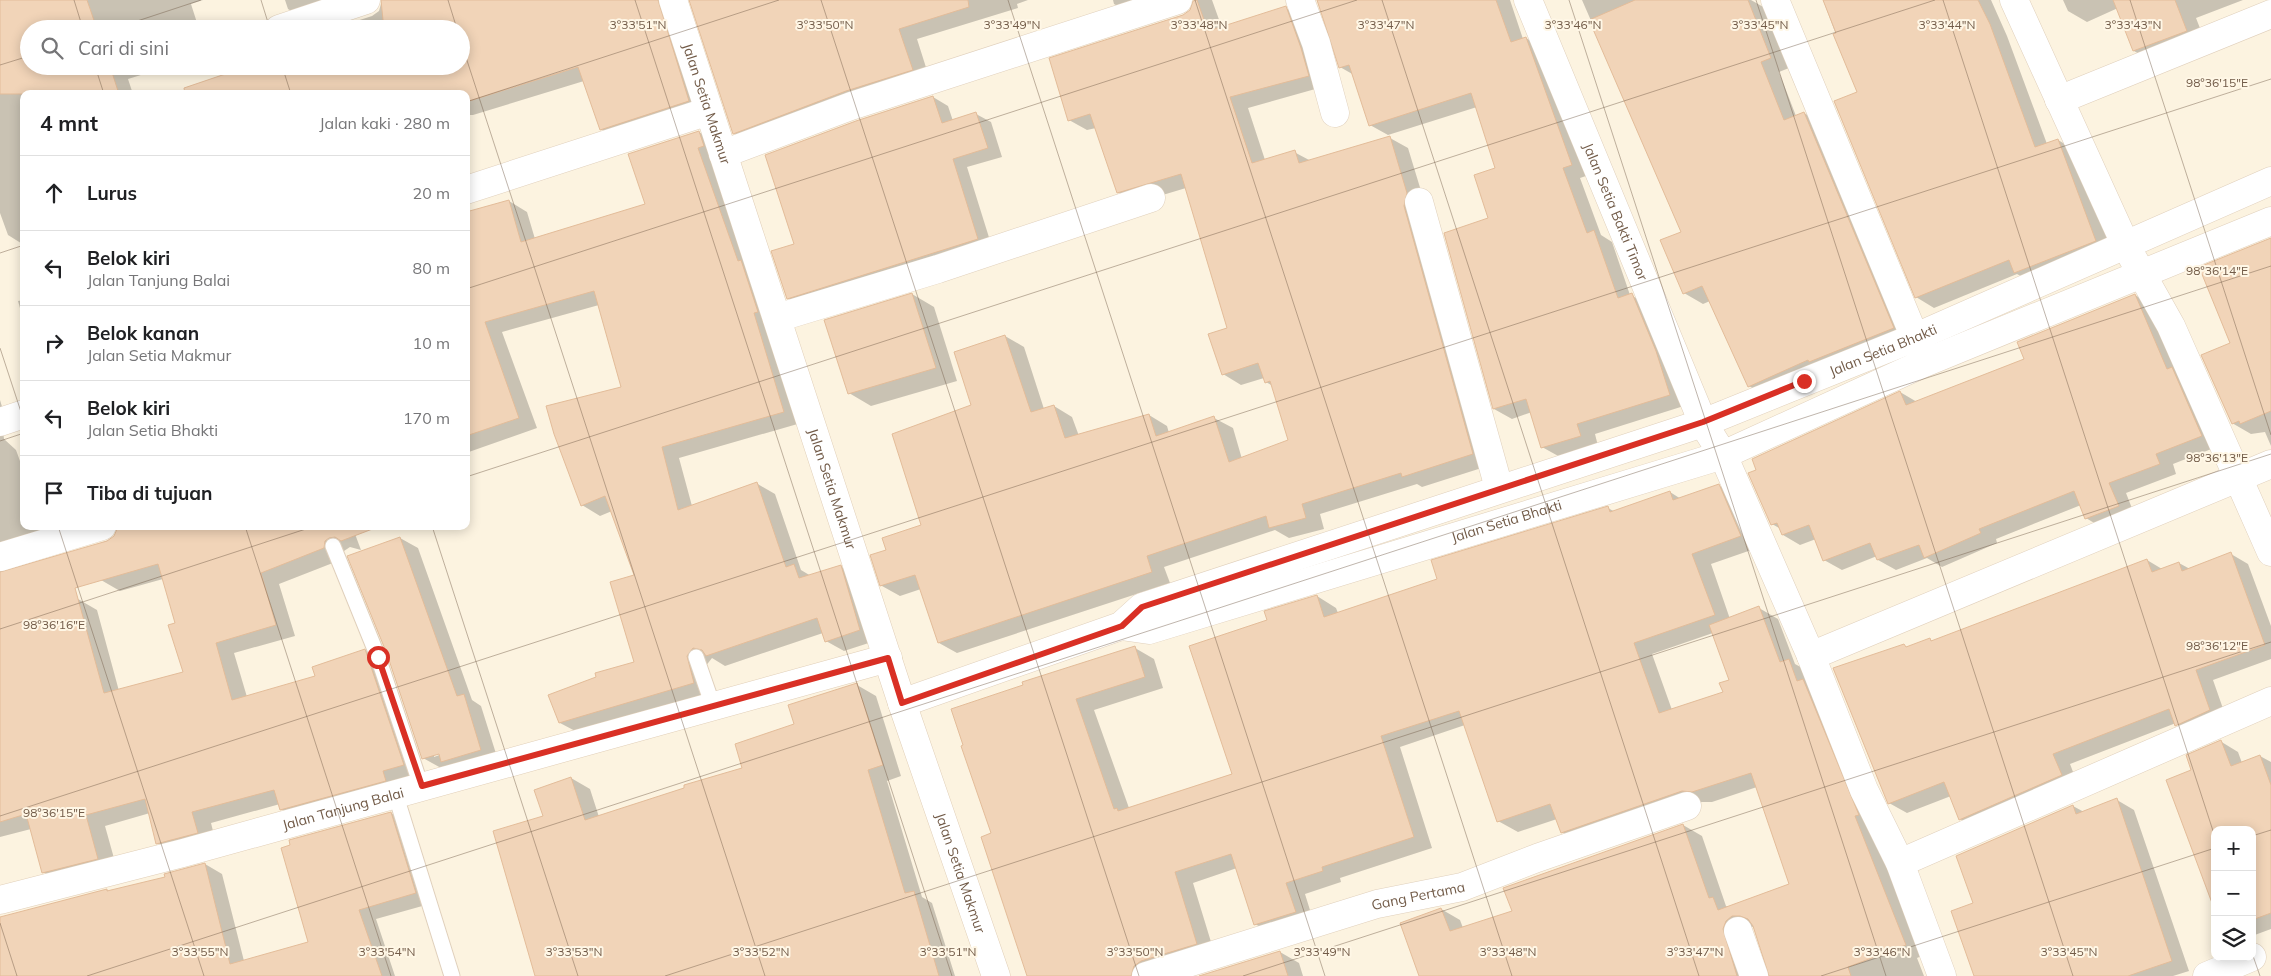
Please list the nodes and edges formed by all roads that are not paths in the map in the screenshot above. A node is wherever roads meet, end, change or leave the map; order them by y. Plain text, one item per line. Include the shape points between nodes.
1 (366, 0) edge
2 (673, 0) edge
3 (1178, 0) edge
4 (1300, 0) edge
5 (1528, 0) edge
6 (1775, 0) edge
7 (2014, 0) edge
8 (2271, 14) edge
9 (306, 20) edge
10 (2059, 100) junction
11 (709, 111) junction
12 (1335, 113) dead end
13 (723, 154) junction
14 (2271, 181) edge
15 (470, 189) edge
16 (1151, 198) dead end
17 (1419, 202) dead end
18 (2271, 220) edge
19 (2126, 246) junction
20 (2142, 275) junction
21 (777, 318) junction
22 (1916, 337) junction
23 (1924, 363) junction
24 (20, 415) edge
25 (0, 422) edge
26 (1703, 422) junction
27 (1723, 455) junction
28 (2271, 464) edge
29 (2239, 479) junction
30 (1499, 488) junction
31 (89, 530) edge
32 (1376, 531) junction
33 (334, 546) dead end
34 (2271, 552) edge
35 (0, 557) edge
36 (1383, 560) junction
37 (1122, 626) junction
38 (1811, 656) junction
39 (696, 657) dead end
40 (888, 658) junction
41 (2271, 701) edge
42 (902, 703) junction
43 (713, 706) junction
44 (422, 786) junction
45 (395, 793) junction
46 (1687, 806) dead end
47 (1900, 863) junction
48 (0, 900) edge
49 (1738, 931) dead end
50 (2271, 949) edge
51 (2256, 955) edge
52 (2243, 961) edge
53 (452, 976) edge
54 (996, 976) edge
55 (1146, 976) edge
56 (1754, 976) edge
57 (1942, 976) edge
58 (2207, 976) edge

1 - 9 street
2 - 11 street, Jalan Setia Makmur
3 - 13 street via 851,106
4 - 12 street via 1316,43
5 - 26 street, Jalan Setia Bakti Timor
6 - 22 street
7 - 10 street
8 - 10 street
10 - 19 street
11 - 13 street, Jalan Setia Makmur
11 - 15 street
13 - 21 street, Jalan Setia Makmur
14 - 19 street, Jalan Setia Bhakti
16 - 21 street via 938,269
17 - 30 street
18 - 20 street, Jalan Setia Bhakti
19 - 20 street
19 - 22 street, Jalan Setia Bhakti
20 - 23 street, Jalan Setia Bhakti
20 - 29 street via 2171,326
21 - 40 street, Jalan Setia Makmur
22 - 23 street
22 - 26 street, Jalan Setia Bhakti
23 - 27 street, Jalan Setia Bhakti
24 - 25 street
26 - 27 street, Jalan Setia Bakti Timor
26 - 30 street, Jalan Setia Bhakti
27 - 36 street, Jalan Setia Bhakti
27 - 38 street, Jalan Setia Bakti Timor
28 - 29 street
29 - 34 street
29 - 38 street
30 - 32 street, Jalan Setia Bhakti
31 - 35 street
32 - 36 street
32 - 37 street, Jalan Setia Bhakti via 1142,607
33 - 44 lane via 378,657
36 - 37 street, Jalan Setia Bhakti via 1149,630
37 - 42 street, Jalan Setia Bhakti
38 - 47 street, Jalan Setia Bakti Timor via 1864,790
39 - 43 lane
40 - 42 street, Jalan Setia Makmur
40 - 43 street, Jalan Tanjung Balai
41 - 47 street
42 - 54 street, Jalan Setia Makmur
43 - 44 street, Jalan Tanjung Balai
44 - 45 street, Jalan Tanjung Balai
45 - 48 street, Jalan Tanjung Balai
45 - 53 lane
46 - 55 street, Gang Pertama via 1462,887 1377,904
47 - 57 street, Jalan Setia Bakti Timor
49 - 56 street
50 - 51 street
52 - 58 street

